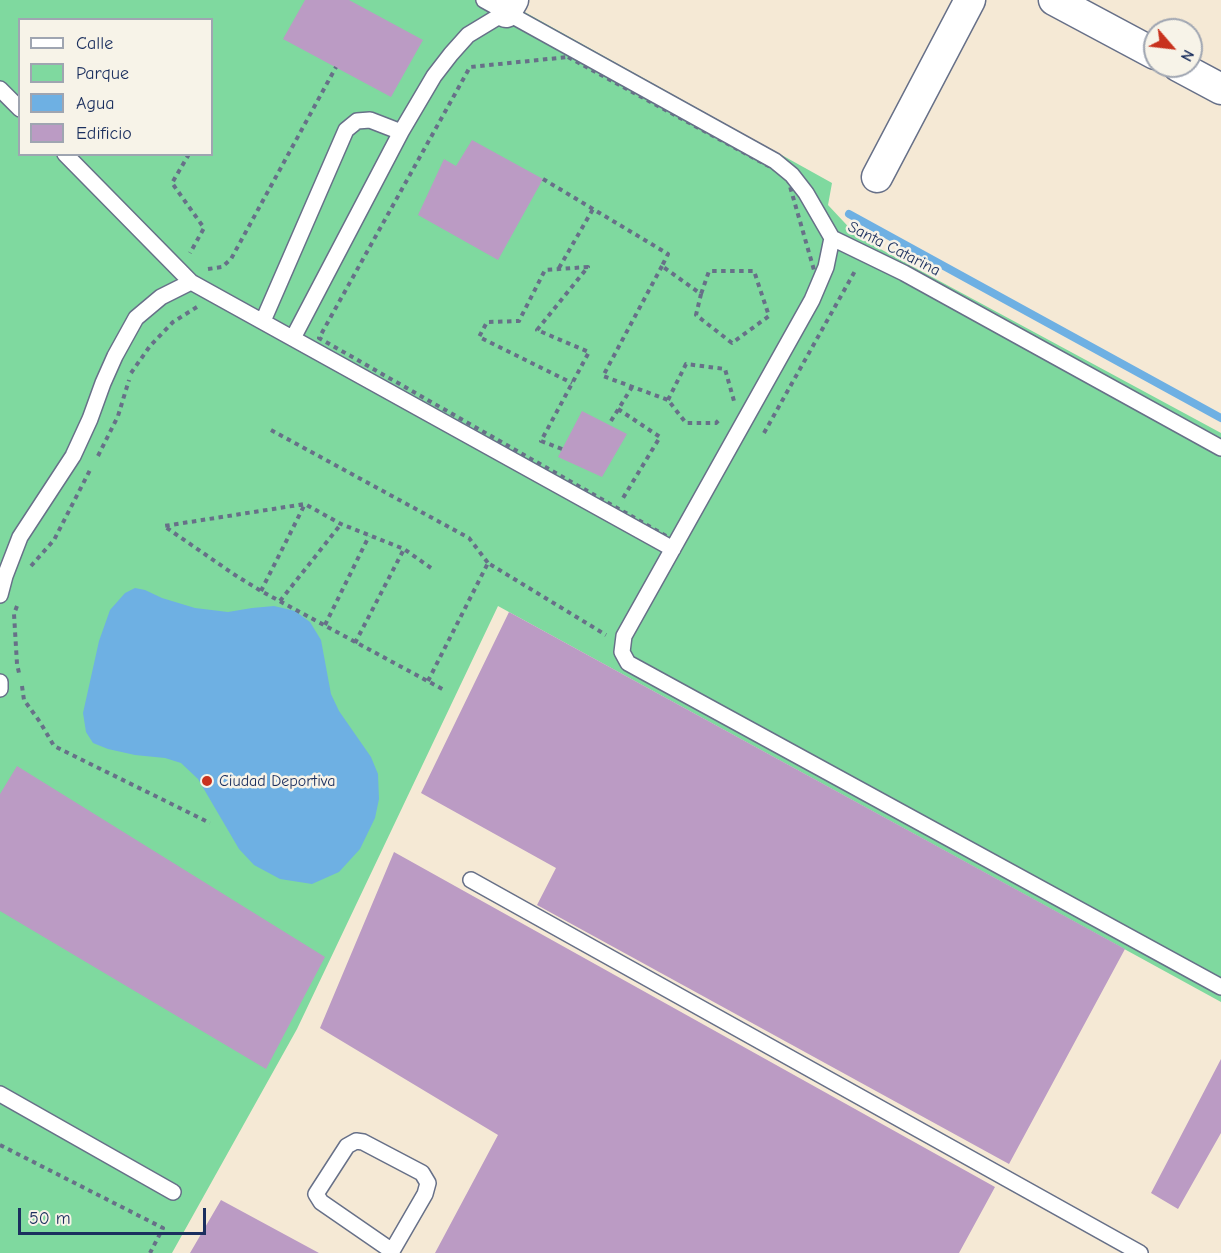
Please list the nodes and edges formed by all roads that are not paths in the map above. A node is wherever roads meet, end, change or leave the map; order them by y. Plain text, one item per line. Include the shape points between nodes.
1 (970, 0) edge
2 (1054, 0) edge
3 (501, 4) edge
4 (1143, 48) edge
5 (1201, 78) edge
6 (1221, 88) edge
7 (0, 89) edge
8 (18, 107) edge
9 (402, 132) junction
10 (67, 156) edge
11 (877, 177) dead end
12 (832, 237) junction
13 (196, 276) junction
14 (263, 321) junction
15 (293, 338) junction
16 (1221, 448) edge
17 (673, 549) junction
18 (0, 595) edge
19 (0, 682) edge
20 (0, 689) edge
21 (471, 880) dead end
22 (1221, 987) edge
23 (0, 1094) edge
24 (173, 1192) dead end
25 (392, 1252) edge
26 (1140, 1253) edge

1 - 11 street
2 - 4 street
3 - 9 lane via 451,54
3 - 12 lane, Santa Catarina via 775,161 806,193
5 - 6 street
7 - 8 lane
9 - 14 lane via 370,120 357,121 346,130
9 - 15 lane
10 - 13 lane
12 - 16 lane, Santa Catarina
12 - 17 lane via 826,267 812,300
13 - 14 lane
13 - 18 lane via 136,318 115,356 73,456 20,537
14 - 15 lane
15 - 17 lane
17 - 22 lane via 624,636 622,652 628,663
19 - 20 lane
21 - 26 lane
23 - 24 lane
25 - 25 lane via 426,1194 428,1183 422,1173 356,1141 347,1146 316,1194 321,1202

